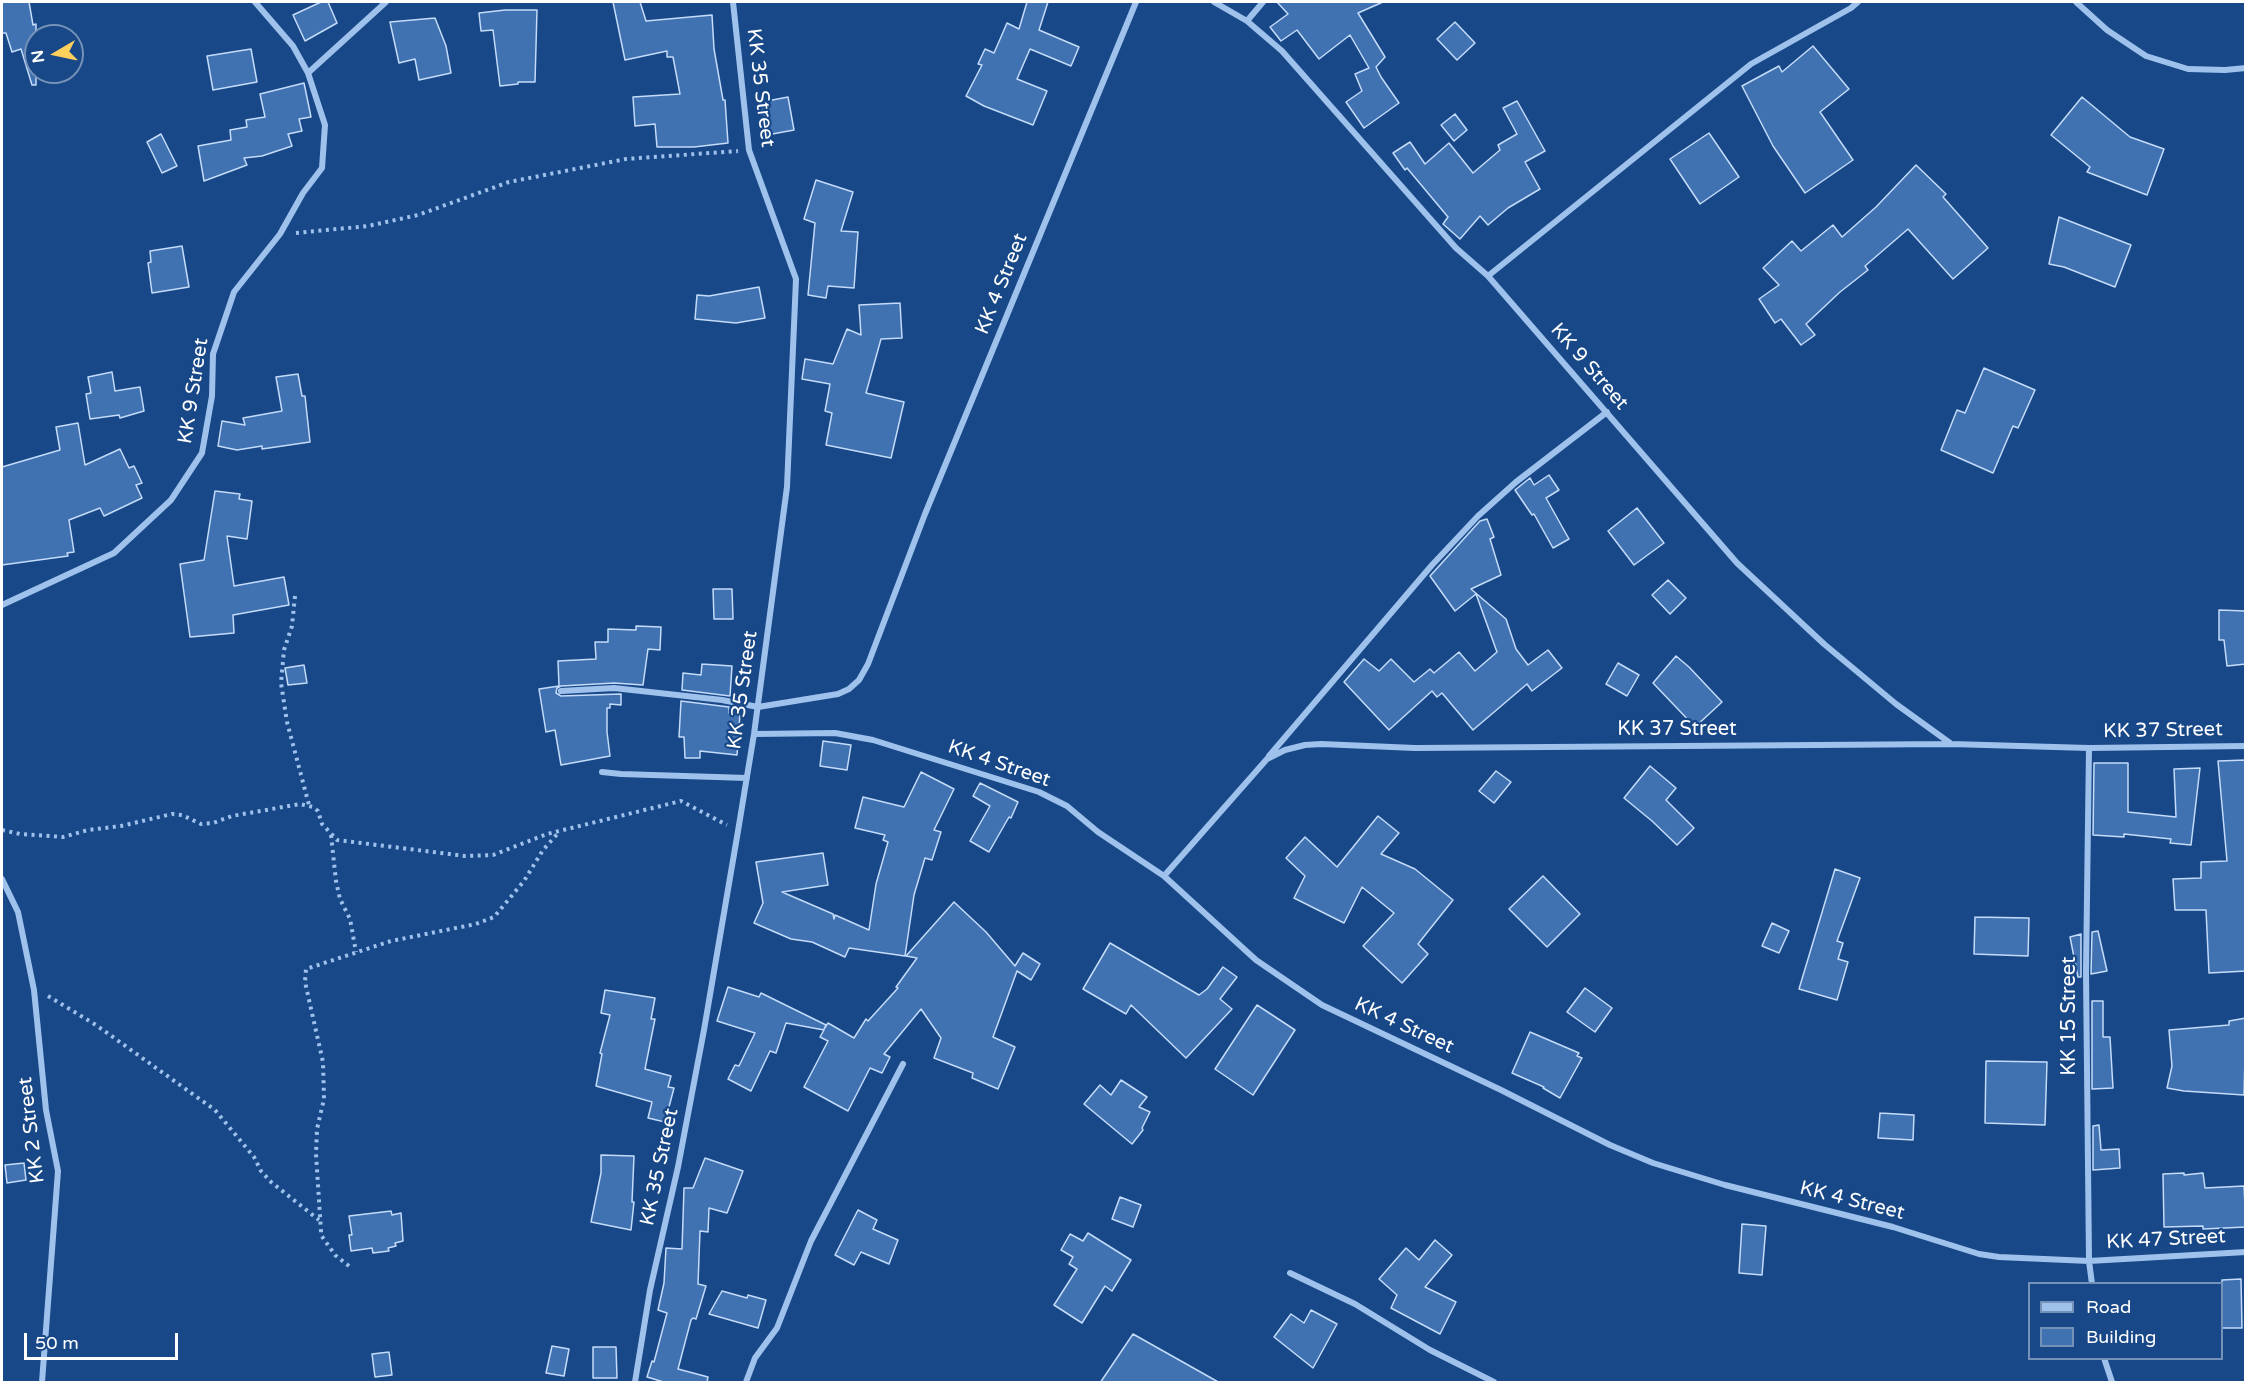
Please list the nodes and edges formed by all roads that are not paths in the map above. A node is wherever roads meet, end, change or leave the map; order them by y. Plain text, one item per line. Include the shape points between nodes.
1 (255, 2) edge
2 (386, 2) edge
3 (733, 2) edge
4 (1136, 2) edge
5 (1214, 2) edge
6 (1263, 2) edge
7 (1858, 2) edge
8 (2076, 2) edge
9 (1246, 21) junction
10 (2246, 68) edge
11 (308, 73) junction
12 (1488, 276) junction
13 (1607, 412) junction
14 (2, 605) edge
15 (561, 691) dead end
16 (758, 707) junction
17 (754, 734) junction
18 (1951, 744) junction
19 (2246, 746) edge
20 (2089, 748) junction
21 (1267, 759) junction
22 (602, 772) dead end
23 (747, 778) junction
24 (1164, 876) junction
25 (2, 879) edge
26 (903, 1064) dead end
27 (2246, 1252) edge
28 (2089, 1261) junction
29 (1290, 1274) dead end
30 (2092, 1282) edge
31 (2104, 1360) edge
32 (42, 1383) edge
33 (635, 1383) edge
34 (746, 1383) edge
35 (1494, 1383) edge
36 (2112, 1383) edge

1 - 11 street, KK 9 Street via 293,46
2 - 11 street
3 - 16 street, KK 35 Street via 749,150 796,279 787,486
4 - 16 street, KK 4 Street via 925,514 868,664 859,680 838,694
5 - 9 street, KK 9 Street
6 - 9 street
7 - 12 street via 1751,64
8 - 10 street via 2107,30 2146,56 2188,69
9 - 12 street, KK 9 Street via 1282,51 1456,248
11 - 14 street, KK 9 Street via 325,125 322,168 280,234 234,292 213,354 212,396 202,453 171,500 114,553
12 - 13 street, KK 9 Street
13 - 18 street, KK 9 Street via 1737,563 1824,644
13 - 21 street via 1478,516
15 - 16 street via 614,688
16 - 17 street, KK 35 Street
17 - 23 street, KK 35 Street
17 - 24 street, KK 4 Street via 835,733 873,740 1039,792 1067,806
18 - 20 street, KK 37 Street
18 - 21 street, KK 37 Street via 1415,748 1321,744 1285,750
19 - 20 street, KK 37 Street
20 - 28 street, KK 15 Street
21 - 24 street, KK 37 Street
22 - 23 street
23 - 33 street, KK 35 Street via 698,1064 650,1290
24 - 28 street, KK 4 Street via 1256,960 1322,1005 1653,1163 1893,1227 1978,1254
25 - 32 street, KK 2 Street via 18,912 34,990 46,1110 58,1172
26 - 34 street via 811,1241 777,1328 755,1358
27 - 28 street, KK 47 Street
28 - 30 street, KK 15 Street
29 - 35 street via 1355,1304
31 - 36 street

